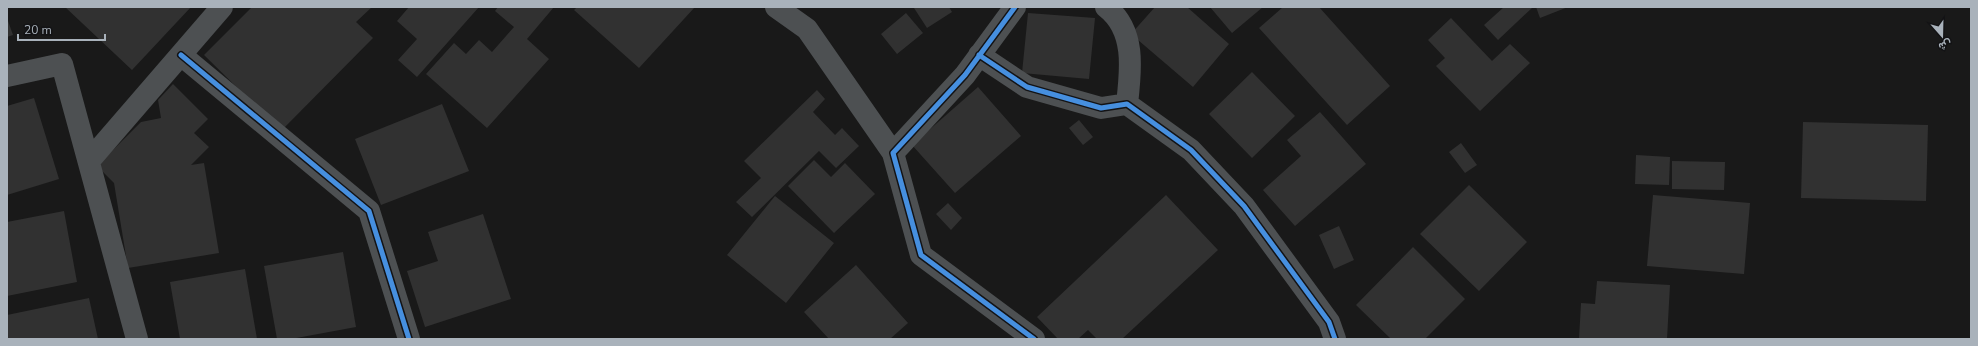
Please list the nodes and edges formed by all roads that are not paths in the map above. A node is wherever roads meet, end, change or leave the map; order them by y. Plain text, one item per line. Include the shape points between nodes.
1 (222, 7) edge
2 (776, 7) edge
3 (1015, 7) edge
4 (1106, 7) edge
5 (180, 55) junction
6 (979, 55) junction
7 (7, 76) edge
8 (1127, 104) junction
9 (893, 153) junction
10 (89, 161) junction
11 (137, 339) edge
12 (409, 339) edge
13 (1034, 339) edge
14 (1335, 339) edge

1 - 5 street
2 - 9 street via 807,29
3 - 6 street
4 - 8 street via 1114,13 1124,29 1130,50
5 - 10 street
5 - 12 street via 369,211
6 - 8 street via 1028,87 1101,108
6 - 9 street via 965,75
7 - 10 street via 62,64
8 - 14 street via 1191,150 1244,206 1329,322
9 - 13 street via 920,255
10 - 11 street

